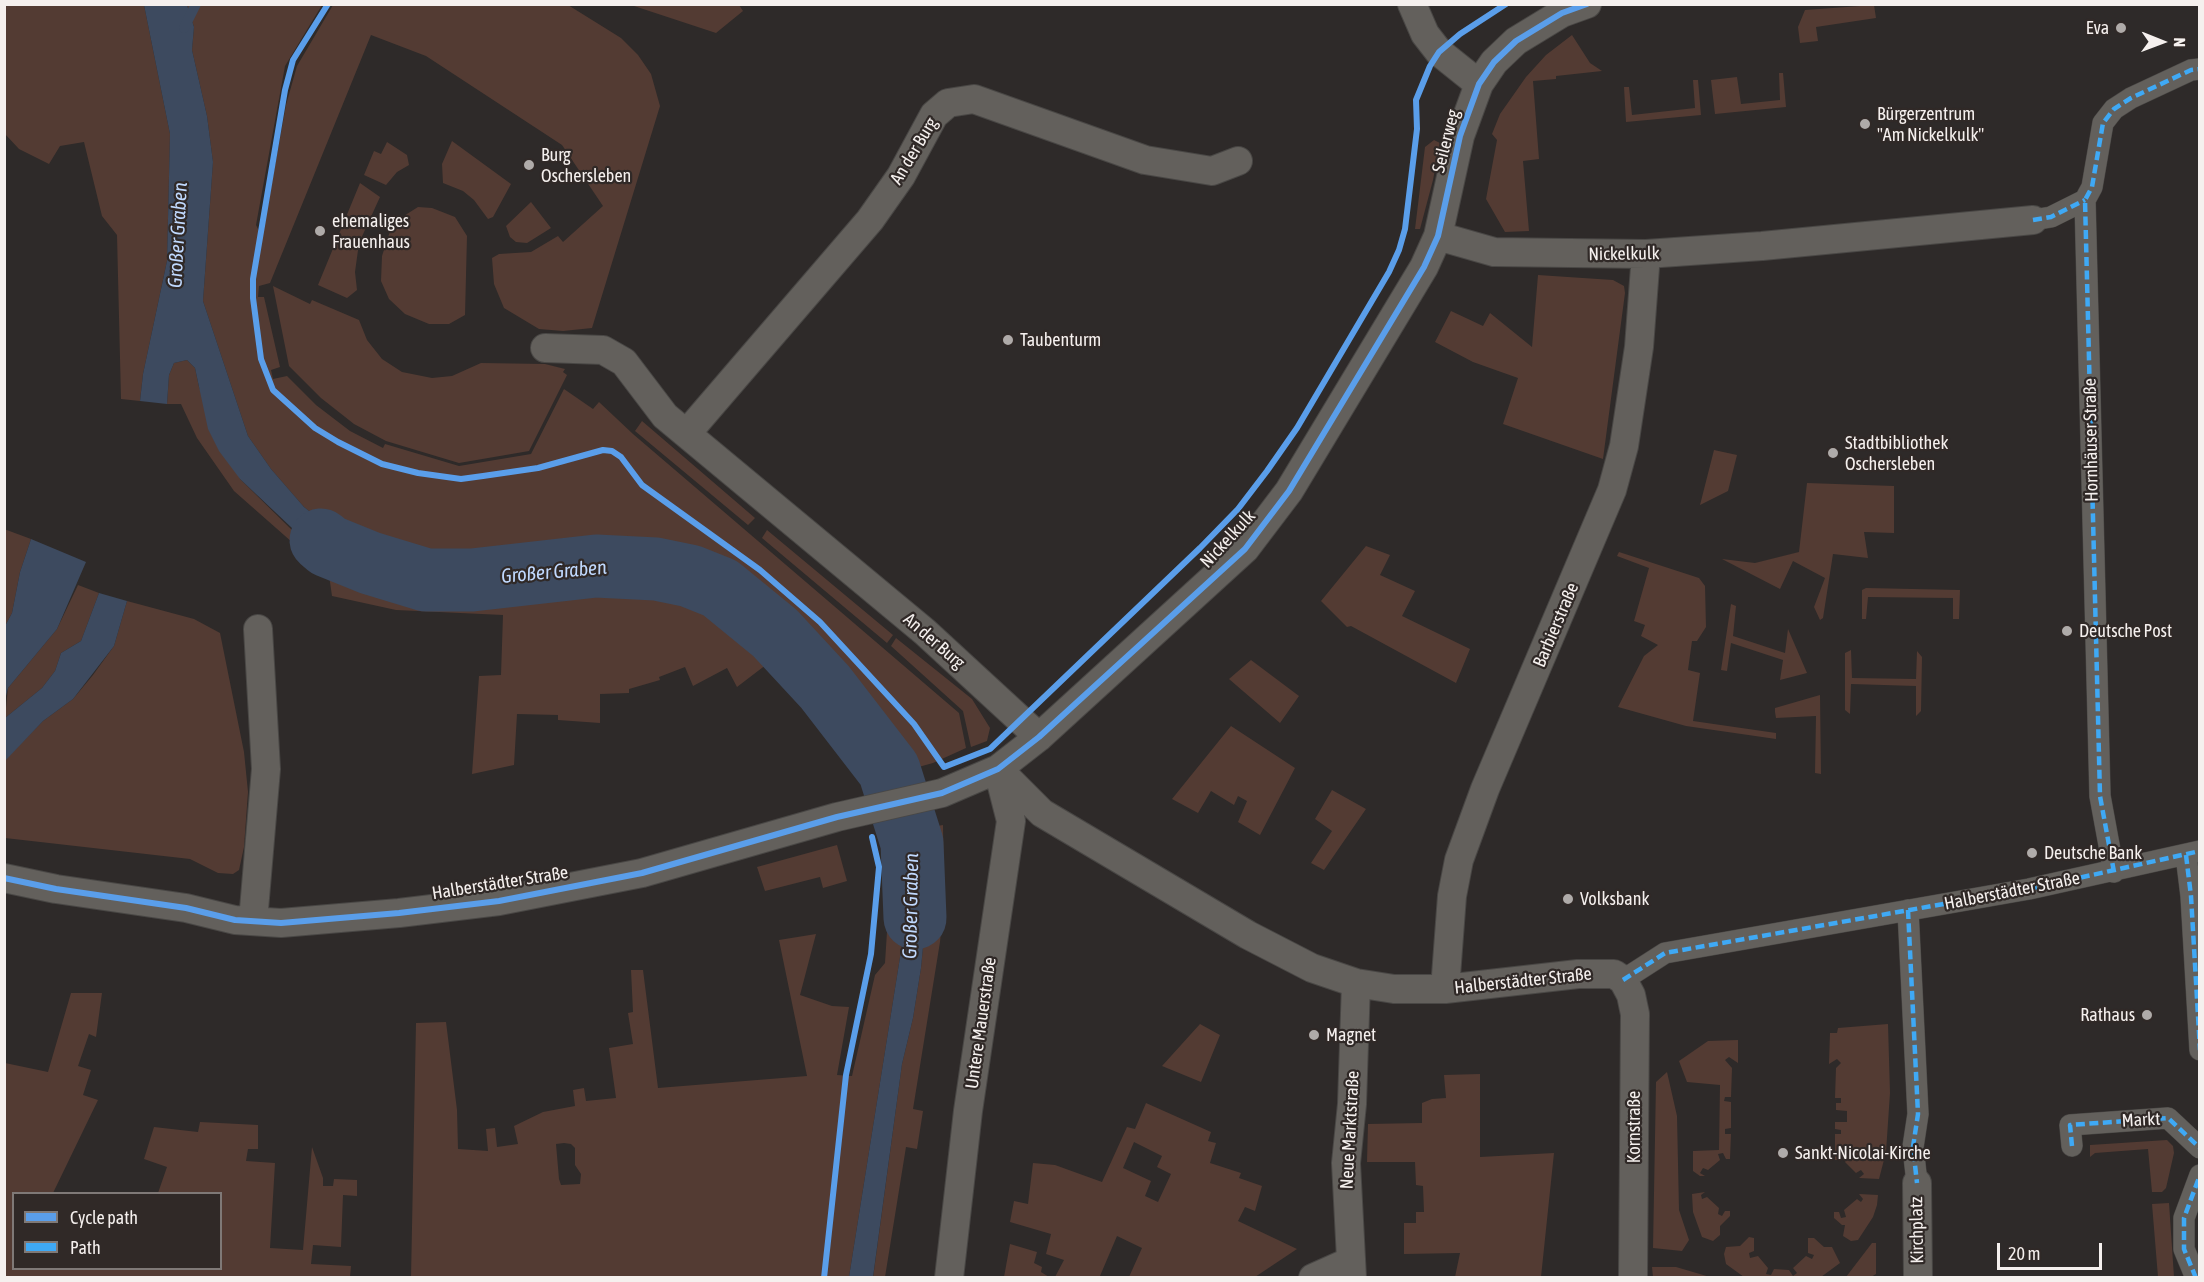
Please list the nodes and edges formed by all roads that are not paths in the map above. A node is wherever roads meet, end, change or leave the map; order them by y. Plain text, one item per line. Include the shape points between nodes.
1 (1412, 4) edge
2 (1587, 4) edge
3 (2199, 69) edge
4 (1479, 84) junction
5 (1238, 161) dead end
6 (2085, 200) junction
7 (2033, 220) joint
8 (1438, 236) junction
9 (1646, 254) junction
10 (545, 348) dead end
11 (687, 434) junction
12 (258, 629) dead end
13 (1039, 737) junction
14 (994, 771) junction
15 (2193, 853) edge
16 (2114, 872) junction
17 (4, 878) edge
18 (1908, 910) junction
19 (253, 921) junction
20 (1623, 980) junction
21 (1356, 983) junction
22 (1445, 989) junction
23 (2199, 1050) edge
24 (2072, 1146) dead end
25 (2199, 1149) edge
26 (2199, 1175) edge
27 (1917, 1183) joint
28 (1351, 1269) edge
29 (949, 1278) edge
30 (1313, 1278) edge
31 (1633, 1278) edge
32 (1918, 1278) edge
33 (2196, 1278) edge

1 - 4 street via 1425,34 1439,52
2 - 4 street, Seilerweg via 1562,13 1516,41
3 - 6 street, Hornhäuser Straße via 2114,109 2103,123 2092,187
4 - 8 street, Seilerweg via 1460,136
5 - 11 street, An der Burg via 1212,171 1145,160 974,99 948,103 934,115 901,176 870,220
6 - 7 street, Nickelkulk via 2051,217
6 - 16 street, Hornhäuser Straße via 2100,796
7 - 9 street, Nickelkulk
8 - 9 street, Nickelkulk via 1494,252
8 - 13 street, Nickelkulk via 1424,267 1289,491 1245,549
9 - 22 street, Barbierstraße via 1639,347 1624,446 1612,490 1485,789 1459,860 1452,896
10 - 11 street, An der Burg via 603,350 624,362 658,409
11 - 13 street, An der Burg via 925,632
12 - 19 street via 267,770
13 - 14 street, Nickelkulk
14 - 19 street, Halberstädter Straße via 942,793 577,887 399,913 281,923
14 - 21 street, Halberstädter Straße via 1042,813 1248,935 1312,968
14 - 29 street, Untere Mauerstraße via 1011,821 968,1111
15 - 16 street, Halberstädter Straße
15 - 23 street via 2191,896
16 - 18 street, Halberstädter Straße
17 - 19 street, Halberstädter Straße
18 - 20 street, Halberstädter Straße via 1665,953
18 - 27 street via 1918,1114 1913,1146
20 - 22 street, Halberstädter Straße via 1614,975 1578,974
20 - 31 street, Kornstraße via 1635,1014
21 - 22 street, Halberstädter Straße
21 - 28 street, Neue Marktstraße via 1346,1163
24 - 25 street, Markt via 2070,1125 2168,1118
26 - 33 street via 2184,1218 2184,1249
27 - 32 street, Kirchplatz
28 - 30 street

